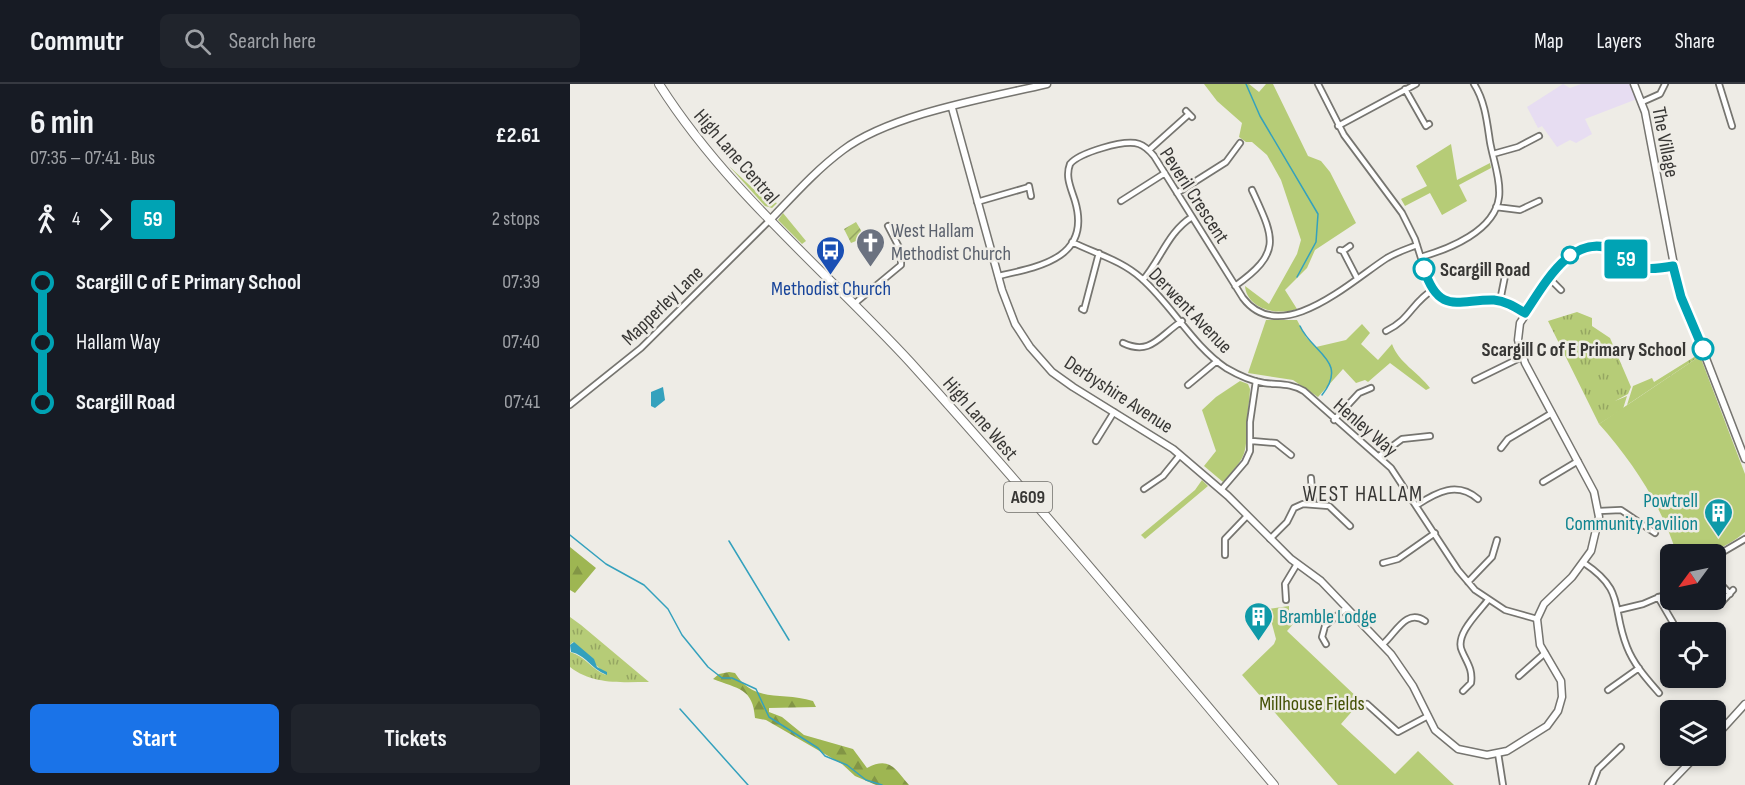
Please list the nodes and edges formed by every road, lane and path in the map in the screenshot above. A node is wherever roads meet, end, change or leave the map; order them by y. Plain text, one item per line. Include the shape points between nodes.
1 (659, 84) edge
2 (1047, 84) edge
3 (1318, 84) edge
4 (1416, 84) edge
5 (1474, 84) edge
6 (1634, 84) edge
7 (1665, 84) edge
8 (1719, 84) edge
9 (1405, 88) junction
10 (1642, 102) junction
11 (951, 108) junction
12 (1189, 114) dead end
13 (1729, 123) dead end
14 (1429, 124) dead end
15 (1338, 126) junction
16 (1539, 135) dead end
17 (1240, 143) dead end
18 (1149, 150) junction
19 (1492, 154) junction
20 (1165, 173) junction
21 (1252, 190) dead end
22 (1177, 193) junction
23 (1031, 196) dead end
24 (1120, 201) dead end
25 (1536, 201) dead end
26 (977, 202) junction
27 (1496, 207) junction
28 (1192, 217) junction
29 (770, 220) junction
30 (888, 226) dead end
31 (1072, 242) junction
32 (897, 243) junction
33 (1417, 245) junction
34 (891, 246) dead end
35 (1350, 246) dead end
36 (1099, 254) junction
37 (1421, 257) junction
38 (1673, 266) junction
39 (1506, 271) dead end
40 (998, 276) junction
41 (1357, 278) junction
42 (1550, 279) junction
43 (1143, 280) junction
44 (1504, 280) junction
45 (1510, 281) dead end
46 (1235, 286) junction
47 (1434, 289) junction
48 (1561, 290) dead end
49 (1500, 301) junction
50 (854, 304) junction
51 (1082, 309) dead end
52 (1525, 313) junction
53 (1182, 321) junction
54 (1386, 331) dead end
55 (1123, 343) dead end
56 (1522, 357) junction
57 (1217, 361) junction
58 (1484, 376) junction
59 (1475, 380) dead end
60 (1256, 381) junction
61 (1487, 381) dead end
62 (1188, 385) dead end
63 (1371, 388) dead end
64 (570, 405) edge
65 (1114, 412) junction
66 (1551, 413) junction
67 (1334, 420) junction
68 (1103, 430) junction
69 (1109, 434) dead end
70 (1504, 434) dead end
71 (1430, 436) dead end
72 (1508, 439) junction
73 (1096, 441) dead end
74 (1252, 441) junction
75 (1501, 448) dead end
76 (1180, 455) junction
77 (1291, 455) dead end
78 (1379, 456) junction
79 (1745, 459) edge
80 (1578, 461) junction
81 (1311, 478) dead end
82 (1543, 482) dead end
83 (1144, 489) dead end
84 (1221, 490) junction
85 (1476, 495) dead end
86 (1313, 503) junction
87 (1418, 505) junction
88 (1599, 511) junction
89 (1247, 516) junction
90 (1350, 526) dead end
91 (1435, 533) junction
92 (1654, 533) dead end
93 (1270, 539) junction
94 (1745, 539) edge
95 (1497, 540) dead end
96 (1726, 550) edge
97 (1225, 555) dead end
98 (1584, 563) junction
99 (1297, 564) junction
100 (1390, 569) dead end
101 (1468, 582) junction
102 (1658, 597) joint
103 (1286, 600) dead end
104 (1488, 600) junction
105 (1346, 608) junction
106 (1618, 610) junction
107 (1537, 619) junction
108 (1425, 621) dead end
109 (1673, 622) edge
110 (1322, 641) dead end
111 (1383, 644) junction
112 (1545, 654) junction
113 (1639, 668) junction
114 (1519, 676) dead end
115 (1608, 690) dead end
116 (1463, 691) dead end
117 (1659, 693) dead end
118 (1367, 704) dead end
119 (1745, 704) edge
120 (1428, 716) junction
121 (1726, 725) edge
122 (1621, 747) dead end
123 (1498, 753) junction
124 (1686, 766) edge
125 (1274, 785) edge
126 (1503, 785) edge
127 (1592, 785) edge
128 (1668, 785) edge

1 - 29 main road, High Lane Central / A609 via 692,132
2 - 11 street
3 - 15 street
4 - 9 street
5 - 19 street via 1482,98
6 - 10 street, The Village
7 - 10 street via 1660,94
8 - 13 street
9 - 14 street via 1426,126
9 - 15 street
10 - 38 street, The Village
11 - 26 street, Derbyshire Avenue
11 - 29 street via 890,124 851,144 821,168
12 - 18 street
15 - 33 street via 1398,206
16 - 19 street
17 - 22 street via 1224,163
18 - 20 street, Peveril Crescent
18 - 31 street, Peveril Crescent via 1128,143 1073,161 1068,179 1078,219
19 - 27 street via 1499,190
20 - 22 street, Peveril Crescent
20 - 24 street via 1129,199
21 - 46 street via 1259,198 1271,246 1258,269
22 - 28 street, Peveril Crescent
23 - 26 street via 1028,185
25 - 27 street via 1517,210
26 - 40 street, Derbyshire Avenue
27 - 37 street via 1488,221 1460,242
28 - 43 street via 1174,231 1158,262
28 - 46 street, Peveril Crescent
29 - 50 main road, High Lane West / A609
29 - 64 street, Mapperley Lane via 641,348
30 - 32 street
31 - 36 street, Derwent Avenue
31 - 40 street via 1049,263
32 - 34 street
32 - 50 street via 903,257 899,268
33 - 37 street
33 - 41 street, Peveril Crescent via 1393,254
35 - 41 street via 1341,251
36 - 43 street, Derwent Avenue
36 - 51 street
37 - 47 street
38 - 42 street via 1645,269 1614,250 1592,247 1569,256
38 - 79 street, The Village via 1683,302
39 - 44 street
40 - 65 street, Derbyshire Avenue via 1016,324 1035,354 1073,387
41 - 46 street, Peveril Crescent via 1306,311 1284,316 1257,311
42 - 48 street
42 - 52 street
43 - 53 street, Derwent Avenue
44 - 45 street
44 - 49 street
47 - 49 street via 1442,298 1455,303
47 - 54 street via 1419,299 1398,328
49 - 52 street
50 - 125 main road, High Lane West / A609 via 967,427
52 - 56 street via 1518,334
53 - 55 street via 1147,348
53 - 57 street, Derwent Avenue
56 - 58 street
56 - 66 street
57 - 60 street, Derwent Avenue
57 - 62 street
58 - 59 street
58 - 61 street
60 - 67 street, Henley Way via 1298,388
60 - 74 street
63 - 67 street via 1364,388
65 - 68 street
65 - 76 street, Derbyshire Avenue
66 - 72 street
66 - 80 street
67 - 78 street, Henley Way
68 - 69 street
68 - 73 street
70 - 72 street
71 - 78 street via 1423,432 1402,439
72 - 75 street
74 - 77 street via 1276,443
74 - 84 street via 1245,462
76 - 83 street via 1163,476
76 - 84 street, Derbyshire Avenue
78 - 87 street, Henley Way
80 - 82 street
80 - 88 street
81 - 86 street
84 - 89 street, Derbyshire Avenue
85 - 87 street via 1448,489
86 - 90 street via 1329,506
86 - 93 street via 1297,506
87 - 91 street, Henley Way
88 - 92 street via 1621,510
88 - 98 street via 1597,535
89 - 93 street, Derbyshire Avenue
89 - 97 street via 1226,537 1222,547
91 - 100 street via 1398,560 1386,563
91 - 101 street, Henley Way
93 - 99 street, Derbyshire Avenue
94 - 96 street
95 - 101 street via 1499,547 1489,562
98 - 106 street via 1606,581
98 - 107 street via 1546,601
99 - 103 street via 1285,584
99 - 105 street, Derbyshire Avenue via 1321,581
101 - 104 street, Henley Way
102 - 106 street
102 - 109 street
104 - 107 street, Henley Way via 1505,610
104 - 116 street via 1457,647 1471,669 1472,686
105 - 110 street via 1325,626
105 - 111 street, Derbyshire Avenue
106 - 113 street via 1624,640
107 - 112 street via 1537,634
108 - 111 street via 1412,614
111 - 120 street, Derbyshire Avenue via 1408,678
112 - 114 street
112 - 123 street via 1562,681 1558,711 1540,731
113 - 115 street
113 - 117 street
118 - 120 street via 1398,734
119 - 121 street
120 - 123 street, Derbyshire Avenue via 1440,736 1458,749 1475,754
122 - 127 street via 1598,769
123 - 126 street
124 - 128 street

